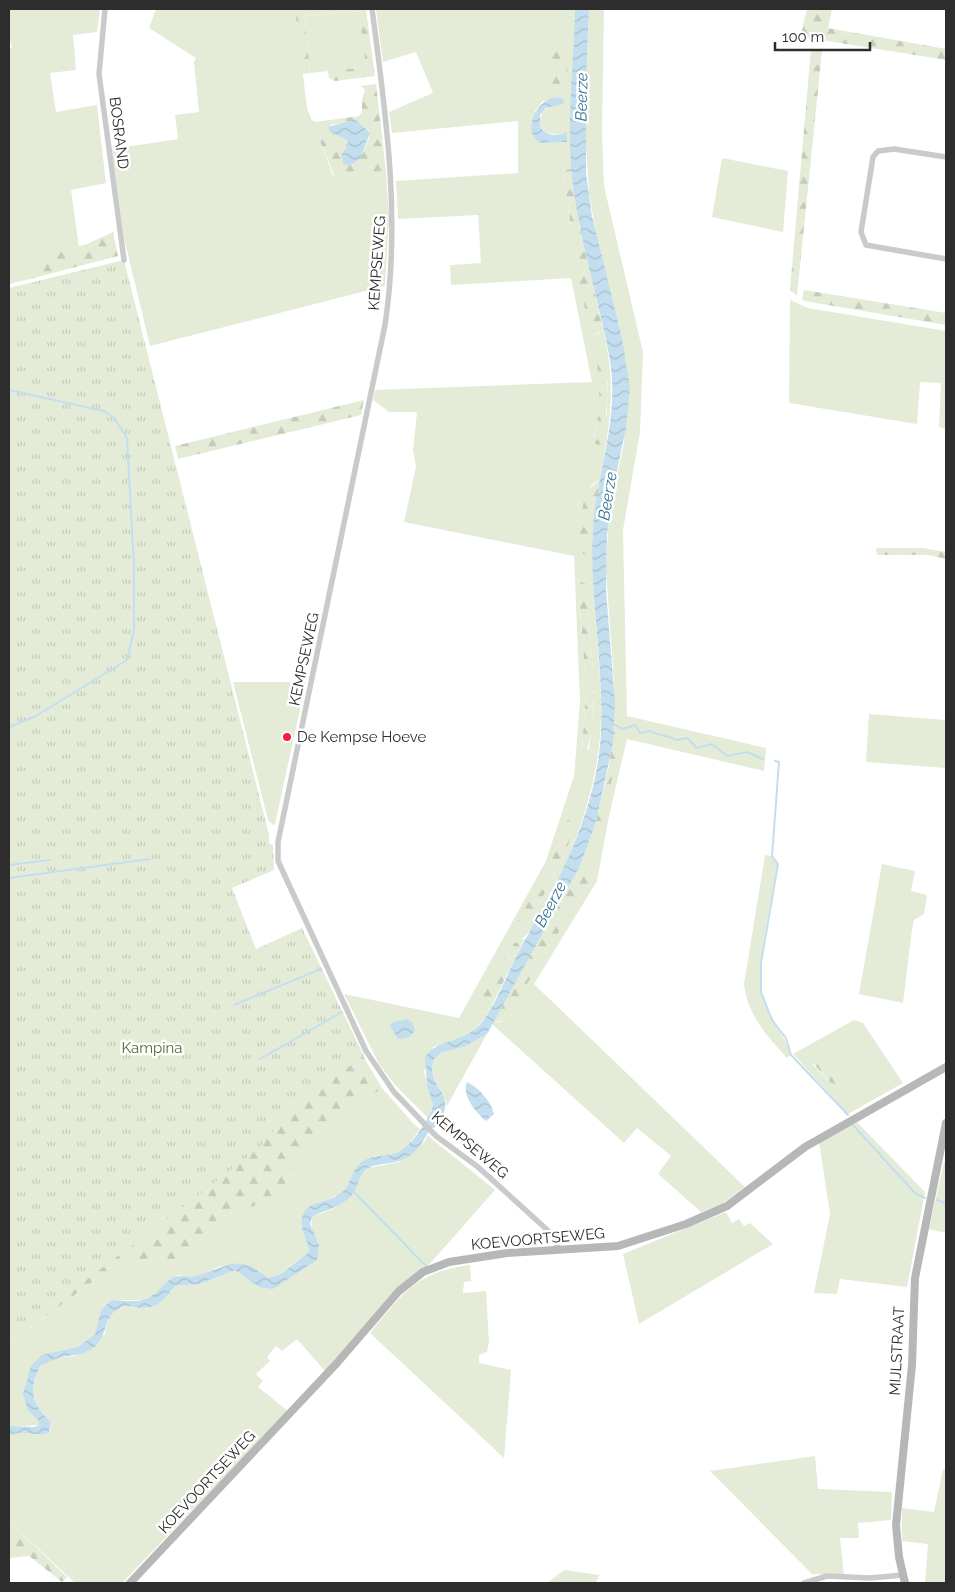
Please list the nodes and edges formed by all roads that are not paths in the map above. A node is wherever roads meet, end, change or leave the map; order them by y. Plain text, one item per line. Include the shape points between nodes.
1 (105, 9) edge
2 (372, 9) edge
3 (946, 157) edge
4 (946, 259) edge
5 (124, 260) dead end
6 (946, 1067) edge
7 (946, 1123) edge
8 (558, 1249) junction
9 (903, 1575) junction
10 (130, 1583) edge
11 (804, 1583) edge
12 (905, 1583) edge

1 - 5 street, BOSRAND via 99,74
2 - 8 street, KEMPSEWEG via 393,196 391,284 277,852 281,871 366,1051 386,1083 431,1131 478,1167 547,1229
3 - 4 street via 894,149 878,151 873,157 861,232 866,245
6 - 8 street, KOEVOORTSEWEG via 805,1147 719,1210 662,1233 618,1246
7 - 9 street, MIJLSTRAAT via 915,1278 912,1365 896,1525
8 - 10 street, KOEVOORTSEWEG via 449,1262 413,1279
9 - 11 street via 870,1578 827,1576
9 - 12 street, MIJLSTRAAT

